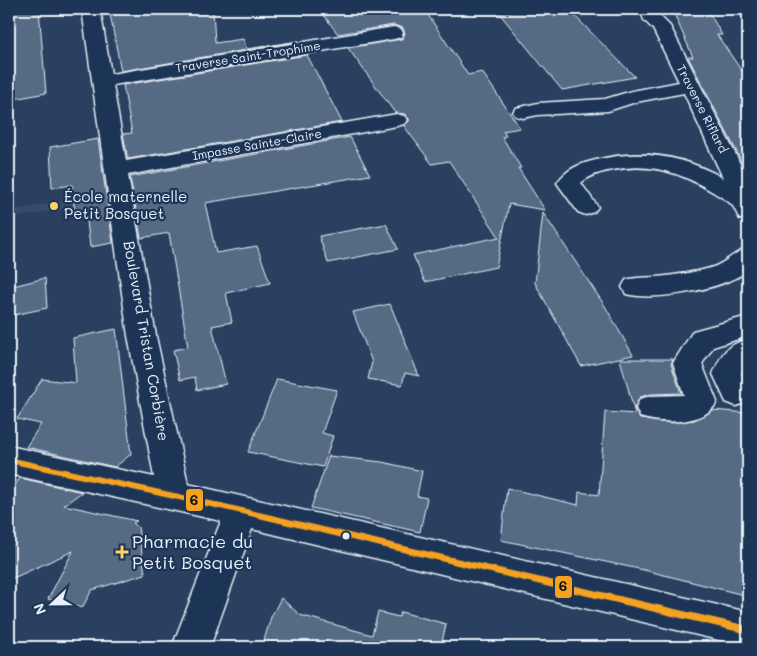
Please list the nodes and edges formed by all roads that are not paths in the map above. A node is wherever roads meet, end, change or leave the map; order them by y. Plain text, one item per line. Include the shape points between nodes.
1 (91, 9) edge
2 (649, 9) edge
3 (394, 33) dead end
4 (102, 81) junction
5 (689, 86) junction
6 (523, 112) dead end
7 (397, 120) dead end
8 (116, 170) junction
9 (586, 207) dead end
10 (746, 207) edge
11 (748, 257) edge
12 (635, 287) dead end
13 (748, 326) edge
14 (748, 350) edge
15 (736, 394) dead end
16 (651, 408) dead end
17 (9, 460) edge
18 (174, 495) junction
19 (242, 511) junction
20 (748, 630) edge
21 (191, 647) edge

1 - 4 street, Boulevard Tristan Corbière
2 - 5 street, Traverse Riflard via 653,20 661,26
3 - 4 street, Traverse Saint-Trophime
4 - 8 street, Boulevard Tristan Corbière
5 - 6 street via 608,105
5 - 10 street, Traverse Riflard via 726,157
7 - 8 street, Impasse Sainte-Claire
8 - 18 street, Boulevard Tristan Corbière via 142,336
9 - 10 street via 569,183 572,178 589,169 640,158 661,160 688,169 722,186
11 - 12 street via 722,274 656,288
13 - 16 street via 703,338 687,363 702,402 694,407
14 - 15 street via 733,360 727,374
17 - 18 street
18 - 19 street
19 - 20 street
19 - 21 street

